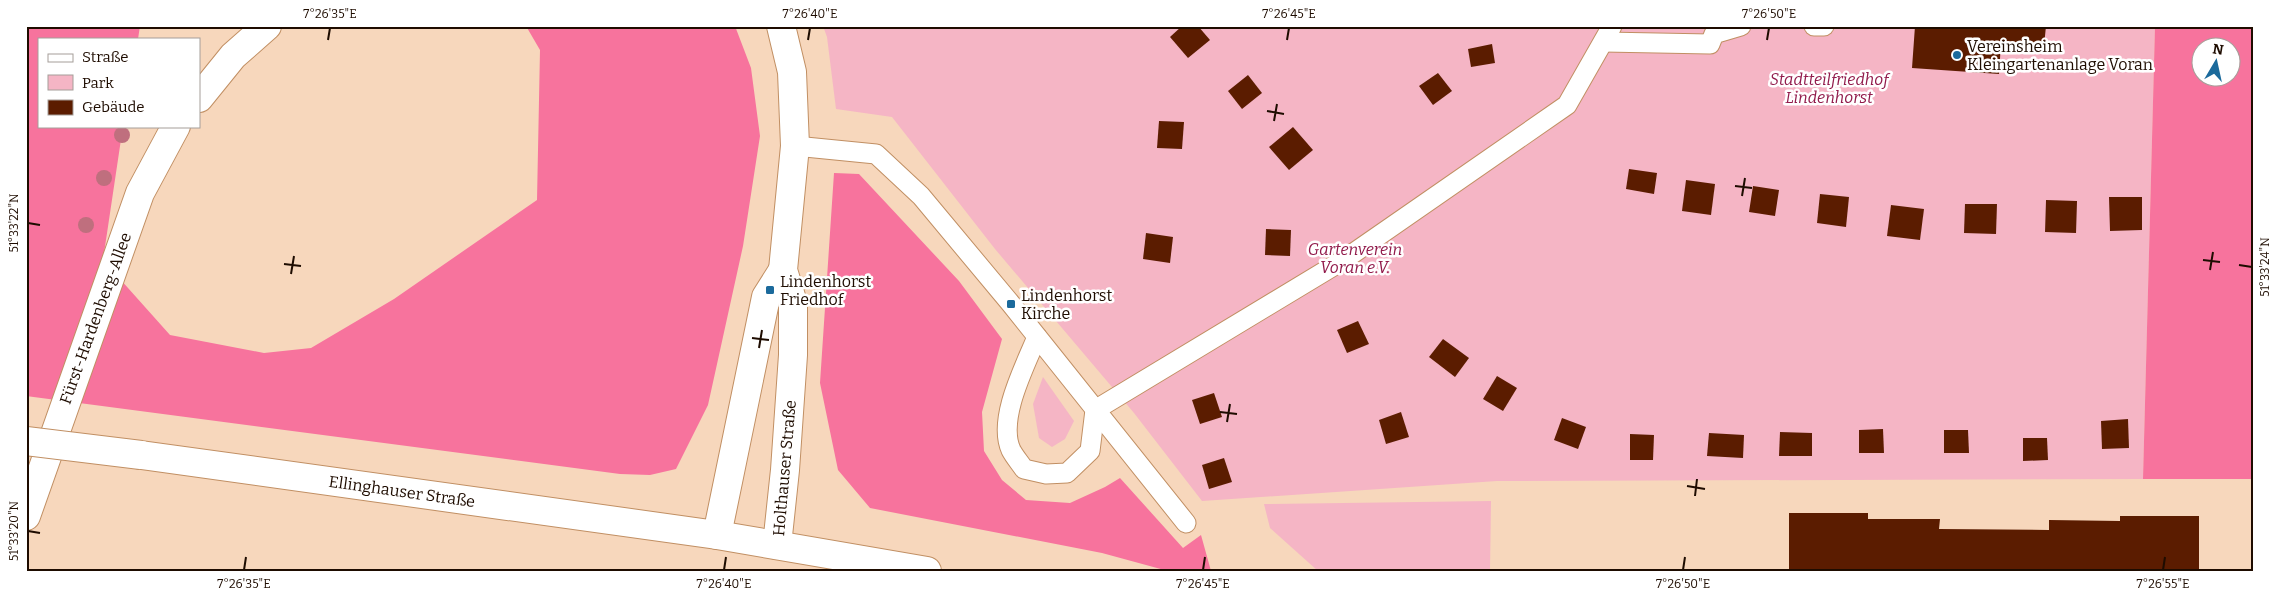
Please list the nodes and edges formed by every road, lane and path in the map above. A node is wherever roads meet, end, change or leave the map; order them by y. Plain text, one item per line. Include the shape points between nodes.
1 (267, 26) edge
2 (781, 26) edge
3 (1741, 26) edge
4 (1814, 26) edge
5 (1824, 26) edge
6 (1608, 34) edge
7 (200, 97) edge
8 (175, 128) edge
9 (796, 146) junction
10 (784, 270) junction
11 (1037, 337) junction
12 (1095, 410) junction
13 (26, 441) edge
14 (26, 516) edge
15 (1186, 523) dead end
16 (717, 535) junction
17 (777, 545) junction
18 (927, 571) edge

1 - 7 street via 233,56
2 - 9 street, Holthauser Straße via 792,72
3 - 6 lane via 1714,34 1710,44
4 - 5 lane
6 - 12 lane via 1567,105 1345,259
8 - 14 street, Fürst-Hardenberg-Allee via 140,193
9 - 10 street, Holthauser Straße
9 - 11 lane via 876,154 921,196
10 - 16 street, Holthauser Straße via 766,297
10 - 17 street, Holthauser Straße via 794,303 793,355
11 - 12 lane
11 - 12 lane via 1016,389 1007,425 1010,449 1024,469 1046,474 1067,473 1090,451
12 - 15 lane
13 - 16 street, Ellinghauser Straße, bridge
16 - 17 street, Ellinghauser Straße
17 - 18 street, Holthauser Straße

